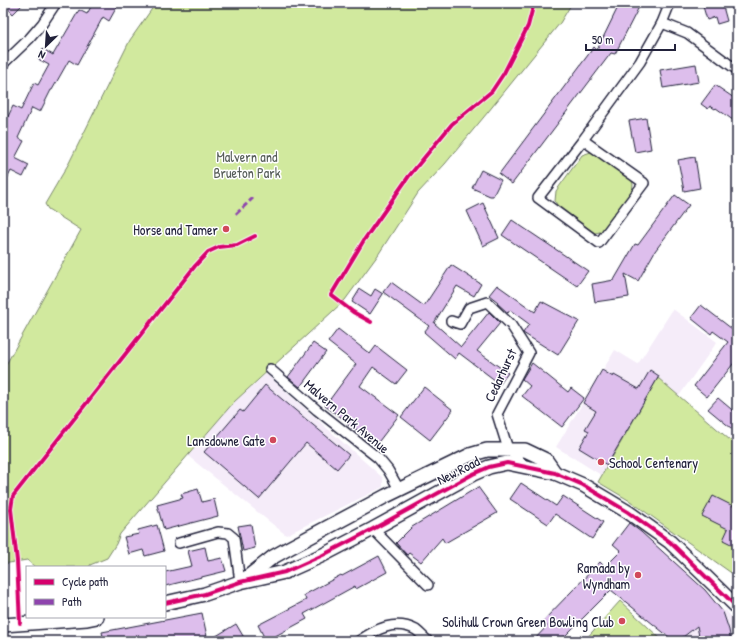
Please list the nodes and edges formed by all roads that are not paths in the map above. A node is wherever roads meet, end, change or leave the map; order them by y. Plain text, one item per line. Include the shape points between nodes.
1 (56, 3) edge
2 (670, 3) edge
3 (662, 23) junction
4 (3, 65) edge
5 (737, 70) edge
6 (583, 140) junction
7 (450, 321) dead end
8 (270, 369) dead end
9 (508, 449) junction
10 (526, 467) junction
11 (556, 473) junction
12 (399, 489) junction
13 (386, 496) junction
14 (399, 514) junction
15 (373, 530) junction
16 (178, 543) dead end
17 (289, 548) junction
18 (299, 566) junction
19 (240, 582) junction
20 (428, 585) dead end
21 (166, 603) edge
22 (737, 607) edge
23 (92, 618) edge
24 (3, 624) edge
25 (359, 641) edge
26 (428, 641) edge

1 - 4 street via 38,29
2 - 3 street
3 - 5 street via 687,33
3 - 6 street via 640,62
6 - 6 street via 645,183 600,247 535,198
7 - 9 street, Cedarhurst via 460,324 469,308 487,302 511,325 529,353 497,414
8 - 12 street, Malvern Park Avenue via 378,458
9 - 10 street
9 - 11 street, New Road via 525,450 546,460
9 - 12 street, New Road via 487,450 470,455
10 - 11 street, New Road
10 - 14 street, New Road via 507,463 489,467
11 - 22 street, New Road via 583,485 628,512 670,542
12 - 13 street, New Road
13 - 14 street
13 - 17 street, New Road
14 - 15 street, New Road
15 - 18 street, New Road
15 - 20 street
16 - 19 street via 218,532 228,533 234,538
17 - 18 street
17 - 19 street, New Road
18 - 19 street, New Road via 285,572
19 - 21 street, New Road
23 - 24 street
25 - 26 street via 384,626 396,625 416,631

